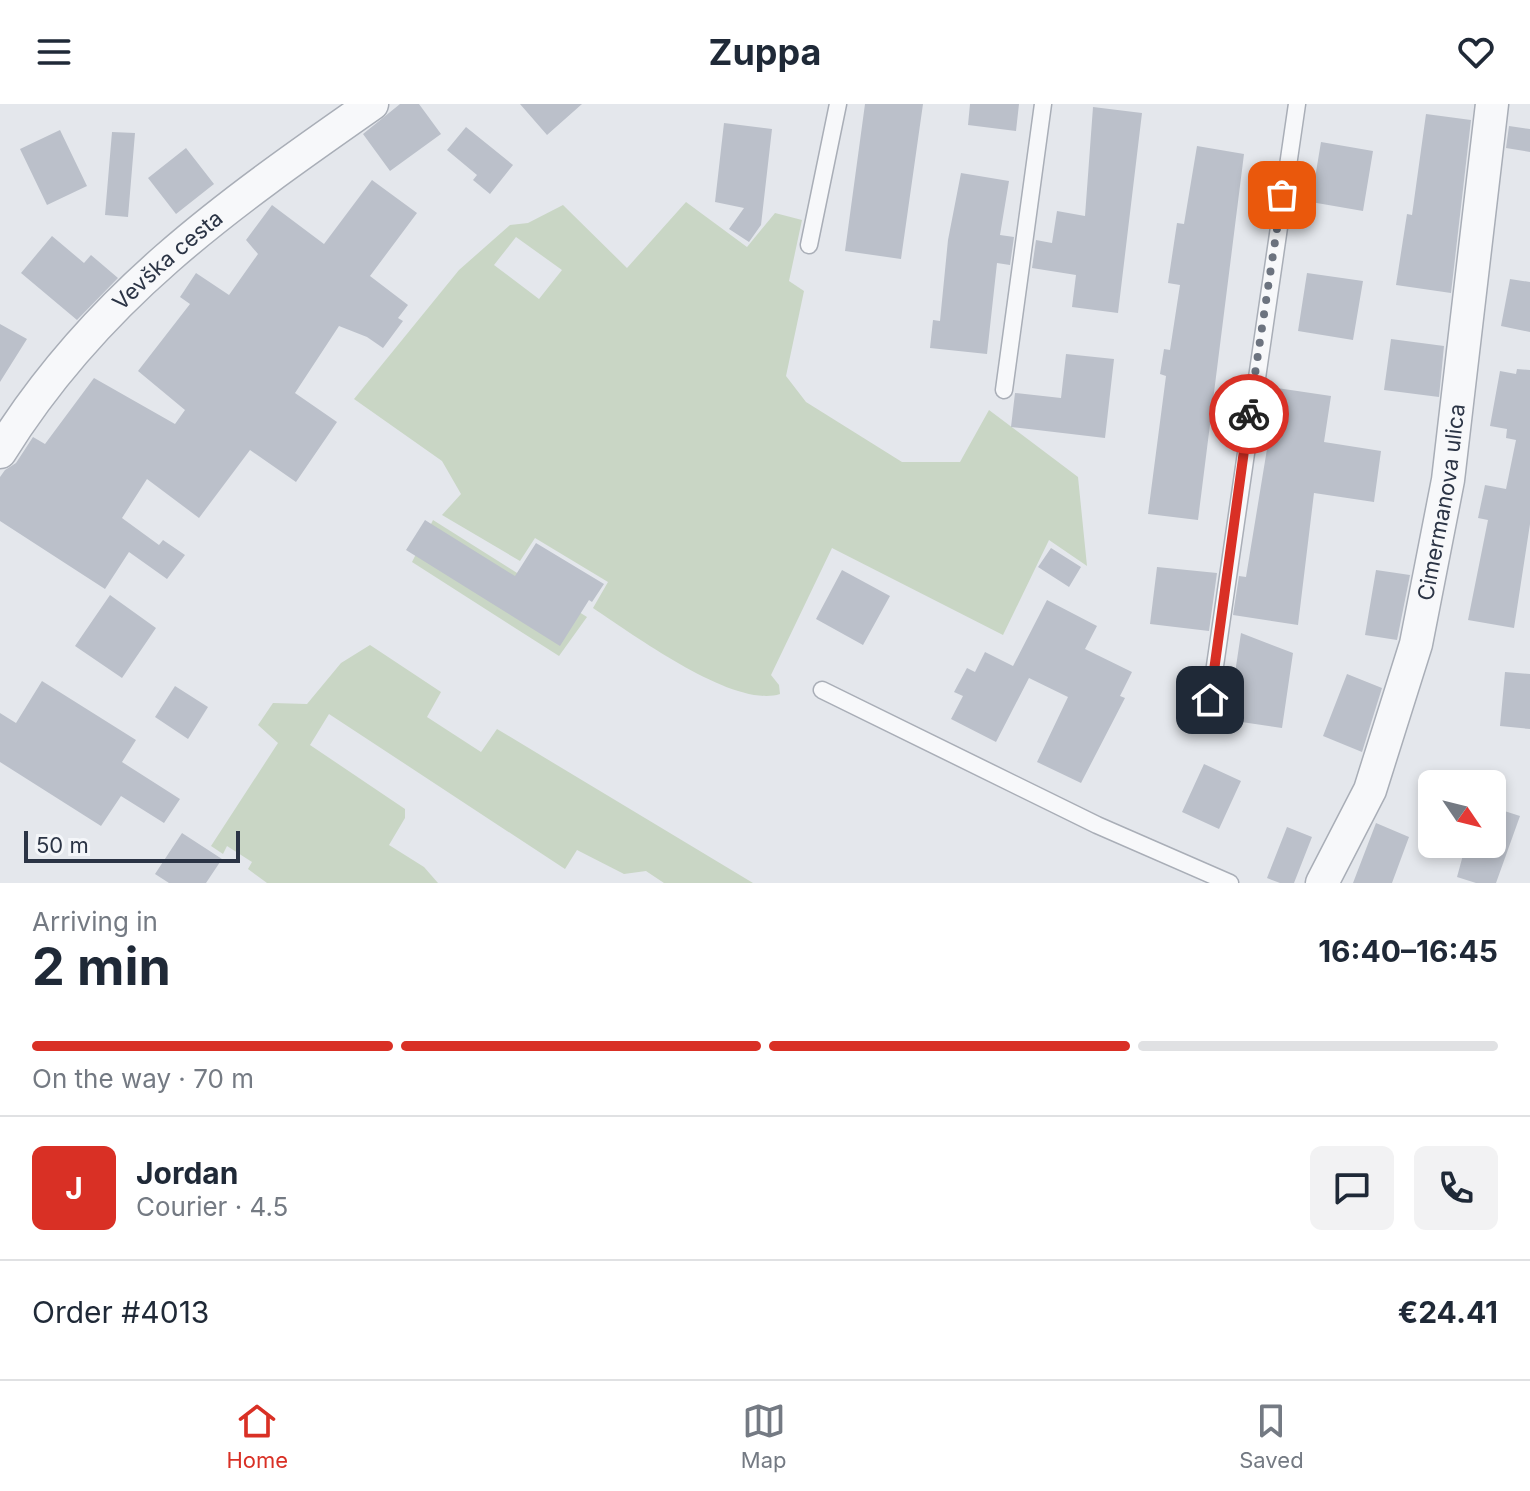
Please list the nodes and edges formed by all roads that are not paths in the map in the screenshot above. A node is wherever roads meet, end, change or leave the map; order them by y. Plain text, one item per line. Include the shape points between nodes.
1 (372, 104) edge
2 (838, 104) edge
3 (1043, 104) edge
4 (1297, 104) edge
5 (1492, 104) edge
6 (809, 245) dead end
7 (1004, 390) dead end
8 (0, 452) edge
9 (822, 690) dead end
10 (1210, 700) dead end
11 (1230, 883) edge
12 (1322, 883) edge

1 - 8 street, Vevška cesta via 181,242 57,372
2 - 6 lane
3 - 7 lane
4 - 10 lane
5 - 12 street, Cimermanova ulica via 1448,480 1416,644 1370,790
9 - 11 lane via 1097,825

